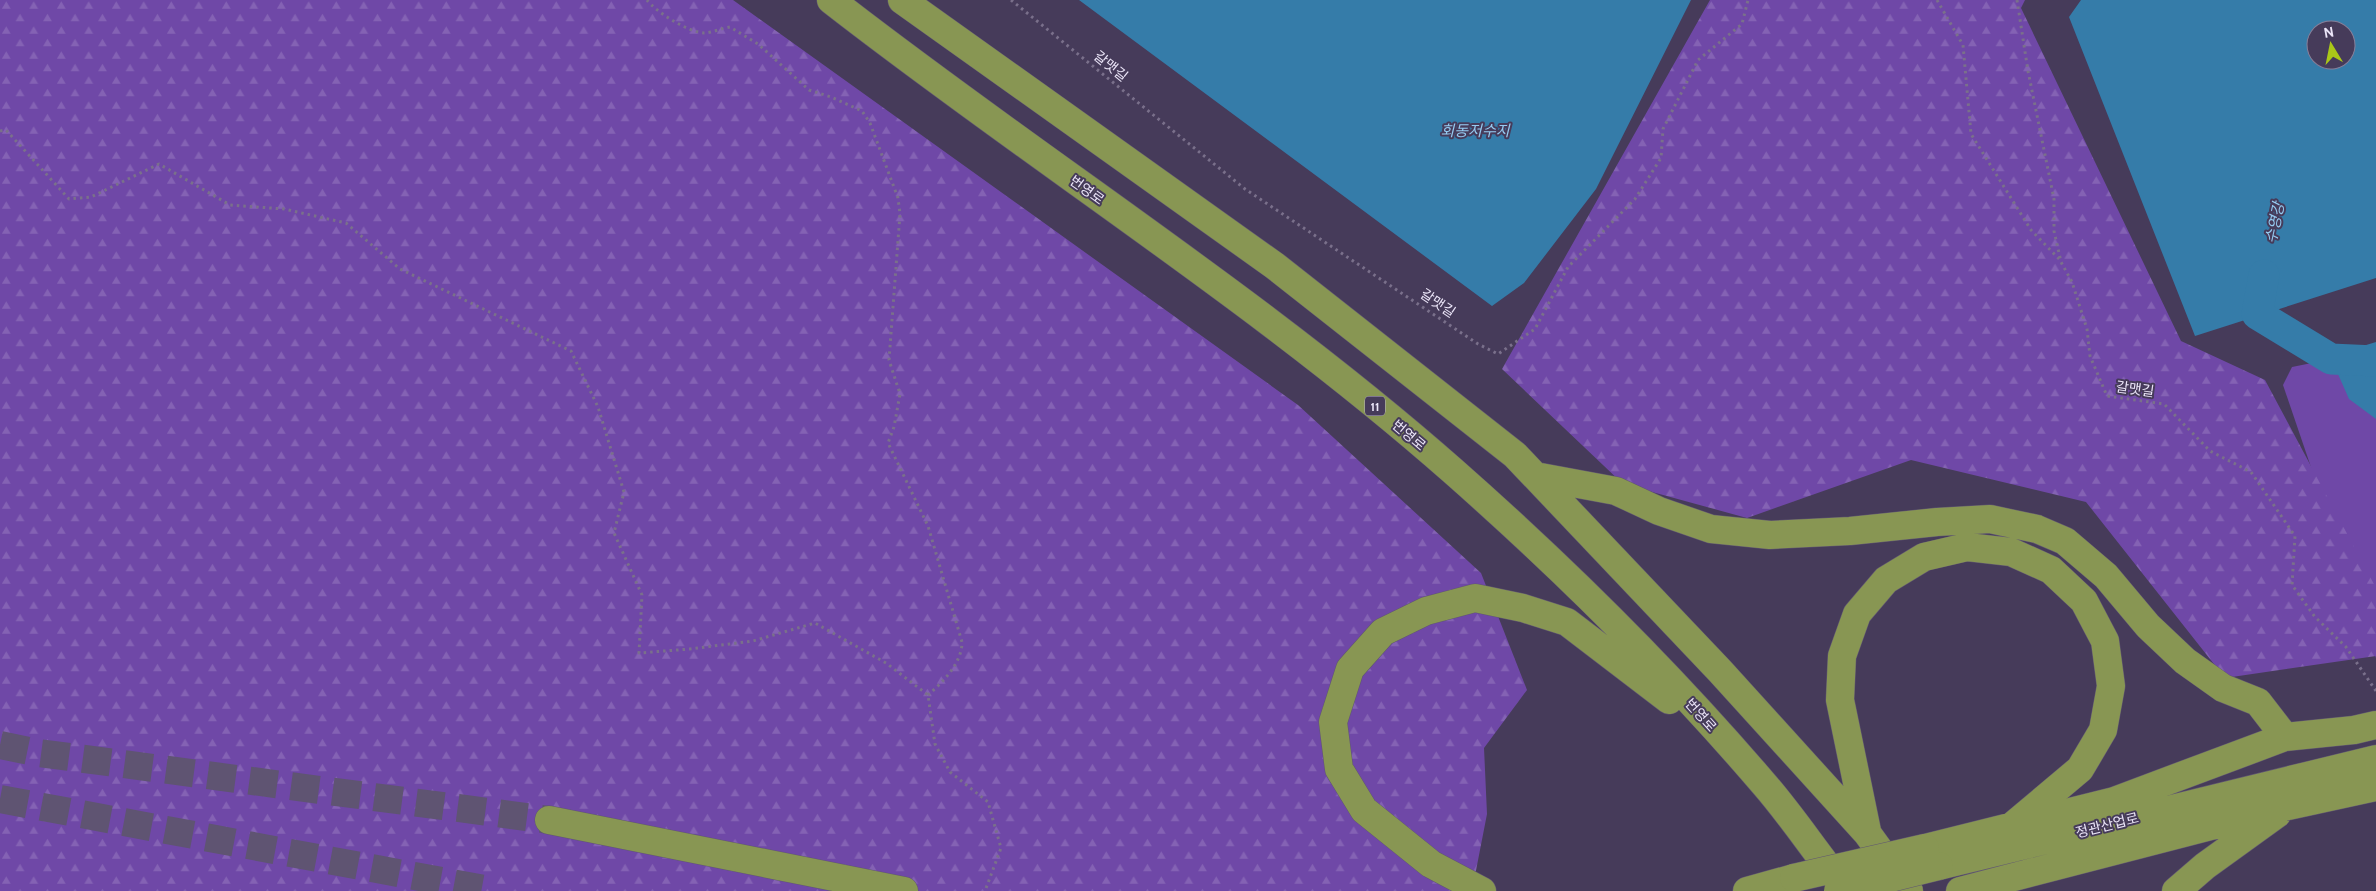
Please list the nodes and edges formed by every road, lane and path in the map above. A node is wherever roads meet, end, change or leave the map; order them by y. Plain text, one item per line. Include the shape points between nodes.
1 (646, 0) edge
2 (831, 0) edge
3 (902, 0) edge
4 (1011, 0) edge
5 (1748, 0) edge
6 (1937, 0) edge
7 (2017, 0) edge
8 (916, 8) edge
9 (0, 131) edge
10 (2061, 262) junction
11 (1535, 476) junction
12 (2376, 691) edge
13 (928, 695) junction
14 (2376, 725) edge
15 (2285, 737) junction
16 (1728, 744) junction
17 (2376, 759) edge
18 (2376, 787) edge
19 (2286, 794) junction
20 (549, 820) tunnel mouth
21 (2011, 827) junction
22 (1868, 833) junction
23 (1932, 857) junction
24 (1836, 883) edge
25 (904, 891) edge
26 (985, 891) edge
27 (1482, 891) edge
28 (1747, 891) edge
29 (1847, 891) edge
30 (1909, 891) edge
31 (1960, 891) edge
32 (2176, 891) edge

1 - 13 path via 660,13 704,33 730,27 758,44 809,90 862,111 870,123 898,198 900,214 889,360 900,394 888,443 928,526 962,642 962,652 943,682
2 - 16 highway, 번영로 / 11 via 1338,376 1453,471 1589,597
3 - 8 highway
4 - 5 path, 갈맷길 via 1245,189 1478,344 1498,354 1535,329 1568,267 1635,199 1661,158 1663,129 1698,60 1742,24
6 - 10 path via 1963,44 1970,134 2031,230
7 - 10 path, 갈맷길 via 2054,199 2054,231
8 - 11 highway via 1275,266 1515,455
9 - 13 path via 6,130 69,199 92,197 159,164 230,205 284,209 346,223 400,269 571,351 598,407 624,492 614,533 642,595 639,653 752,641 815,623 886,664
10 - 12 path, 갈맷길 via 2072,282 2087,329 2090,356 2107,396 2164,404 2210,451 2251,472 2295,536 2292,584 2315,617 2346,646
11 - 15 highway via 1616,491 1659,512 1711,530 1770,535 1990,519 2037,529 2064,541 2106,576 2148,626 2185,662 2222,688 2258,702
11 - 22 highway
13 - 26 path via 935,744 950,772 988,802 1001,848
14 - 15 highway
15 - 21 highway via 2114,801
16 - 24 highway, 번영로 / 11 via 1766,786
16 - 27 highway via 1567,622 1475,598 1426,611 1383,632 1350,669 1333,722 1340,768 1364,810 1431,864
17 - 19 highway, 정관산업로
18 - 19 highway
19 - 23 highway, 정관산업로
19 - 31 highway
19 - 32 highway
20 - 25 highway
21 - 22 highway via 2080,769 2103,730 2111,686 2105,641 2084,601 2052,570 2011,552 1967,547 1924,557 1886,580 1858,614 1842,656 1840,700
21 - 23 highway
22 - 30 highway
23 - 24 highway, 정관산업로, bridge
23 - 28 highway, bridge via 1794,878
24 - 29 highway, 번영로 / 11

